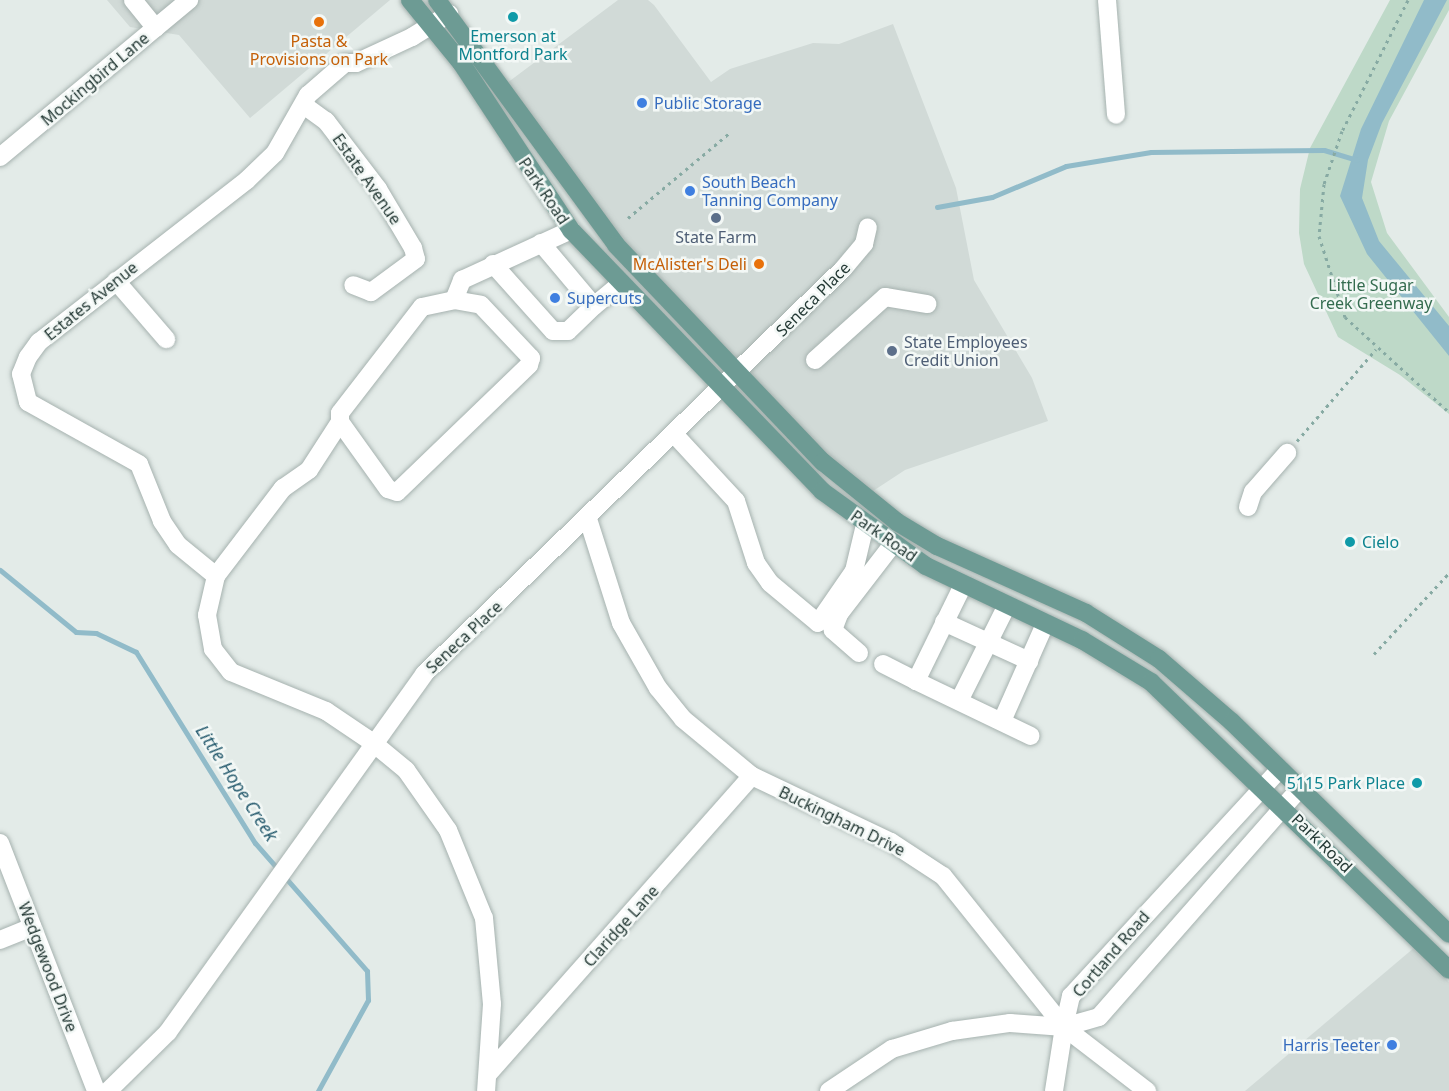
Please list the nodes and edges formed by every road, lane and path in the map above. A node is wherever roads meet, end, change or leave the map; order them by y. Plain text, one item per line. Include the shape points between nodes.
1 (133, 0) edge
2 (189, 0) edge
3 (410, 0) edge
4 (1107, 0) edge
5 (1408, 0) edge
6 (443, 7) edge
7 (432, 25) junction
8 (156, 28) junction
9 (304, 106) junction
10 (1116, 115) dead end
11 (728, 134) dead end
12 (0, 157) edge
13 (628, 218) dead end
14 (868, 227) dead end
15 (570, 230) junction
16 (541, 243) junction
17 (493, 264) junction
18 (116, 281) junction
19 (352, 285) dead end
20 (619, 285) junction
21 (454, 300) junction
22 (927, 304) dead end
23 (594, 306) junction
24 (166, 339) dead end
25 (1376, 350) junction
26 (815, 360) dead end
27 (739, 373) junction
28 (723, 389) junction
29 (1449, 412) edge
30 (340, 422) junction
31 (675, 435) junction
32 (1287, 453) joint
33 (1248, 507) dead end
34 (588, 519) junction
35 (865, 525) junction
36 (893, 544) junction
37 (1449, 573) edge
38 (216, 576) junction
39 (963, 585) junction
40 (1006, 607) junction
41 (944, 622) junction
42 (1045, 624) junction
43 (987, 642) junction
44 (859, 653) dead end
45 (1374, 654) dead end
46 (1029, 661) junction
47 (883, 664) dead end
48 (916, 681) junction
49 (959, 701) junction
50 (1002, 721) junction
51 (1031, 736) dead end
52 (372, 742) junction
53 (1280, 769) junction
54 (752, 776) junction
55 (1263, 786) junction
56 (1300, 788) junction
57 (1283, 806) junction
58 (0, 843) edge
59 (33, 927) junction
60 (1449, 934) edge
61 (0, 940) edge
62 (1449, 970) edge
63 (1064, 1027) junction
64 (487, 1082) edge
65 (96, 1091) edge
66 (108, 1091) edge
67 (829, 1091) edge
68 (1054, 1091) edge
69 (1147, 1091) edge

1 - 8 street
2 - 8 street, Mockingbird Lane
3 - 7 main road, Park Road
4 - 10 street
5 - 25 path via 1342,131 1327,173 1319,213 1323,256 1341,310
6 - 7 street, Estates Avenue
6 - 27 main road, Park Road via 579,200
7 - 9 street, Estates Avenue via 356,63
7 - 15 main road, Park Road
8 - 12 street, Mockingbird Lane
9 - 18 street, Estates Avenue via 275,153 247,180
9 - 19 street, Estate Avenue via 326,122 346,147 414,248 416,259 371,292
11 - 13 path
14 - 27 street, Seneca Place via 857,254
15 - 16 street
15 - 20 main road, Park Road
16 - 17 street
16 - 23 street
17 - 21 street via 462,280
17 - 23 street via 553,332 568,331
18 - 24 street
18 - 38 street, Estates Avenue via 39,342 21,374 22,388 38,411 110,444 139,464 162,521 178,545
20 - 23 street
20 - 28 main road, Park Road
21 - 30 street via 422,307 340,413
21 - 30 street via 480,305 531,358 530,365 397,492 388,489
22 - 26 street via 885,297
25 - 29 path
25 - 32 path
27 - 28 street, Seneca Place
27 - 53 main road, Park Road via 823,462 897,522 1123,635 1201,693
28 - 31 street, Seneca Place
28 - 35 main road, Park Road via 822,491
30 - 38 street via 309,470 283,488
31 - 34 street, Seneca Place
31 - 35 street via 736,501 756,563 770,583 818,623 854,571
32 - 33 street via 1253,492
34 - 52 street, Seneca Place via 424,675
34 - 54 street, Buckingham Drive via 621,622 653,680 683,719
35 - 36 main road, Park Road
36 - 39 main road, Park Road
36 - 44 street via 838,614 833,630
37 - 45 path
38 - 52 street via 207,615 222,663 240,677 326,711
39 - 40 main road, Park Road
39 - 41 street
40 - 42 main road, Park Road
40 - 43 street
41 - 43 street
41 - 48 street
42 - 46 street
42 - 55 main road, Park Road via 1151,682
43 - 46 street
43 - 49 street
46 - 50 street
47 - 48 street
48 - 49 street
49 - 50 street
50 - 51 street
52 - 64 street via 422,791 474,885 488,952
52 - 66 street, Seneca Place via 168,1032
53 - 55 street, Cortland Road
53 - 56 main road, Park Road
54 - 63 street, Buckingham Drive via 891,842 943,876
54 - 64 street, Claridge Lane
55 - 57 main road, Park Road
55 - 63 street, Cortland Road via 1071,996
56 - 57 street, Cortland Road
56 - 60 main road, Park Road
57 - 62 main road, Park Road
57 - 63 street, Cortland Road via 1099,1017
58 - 59 street, Wedgewood Drive
59 - 61 street
59 - 65 street, Wedgewood Drive
63 - 67 street via 1010,1023 923,1038 864,1064
63 - 68 street
63 - 69 street, Buckingham Drive

